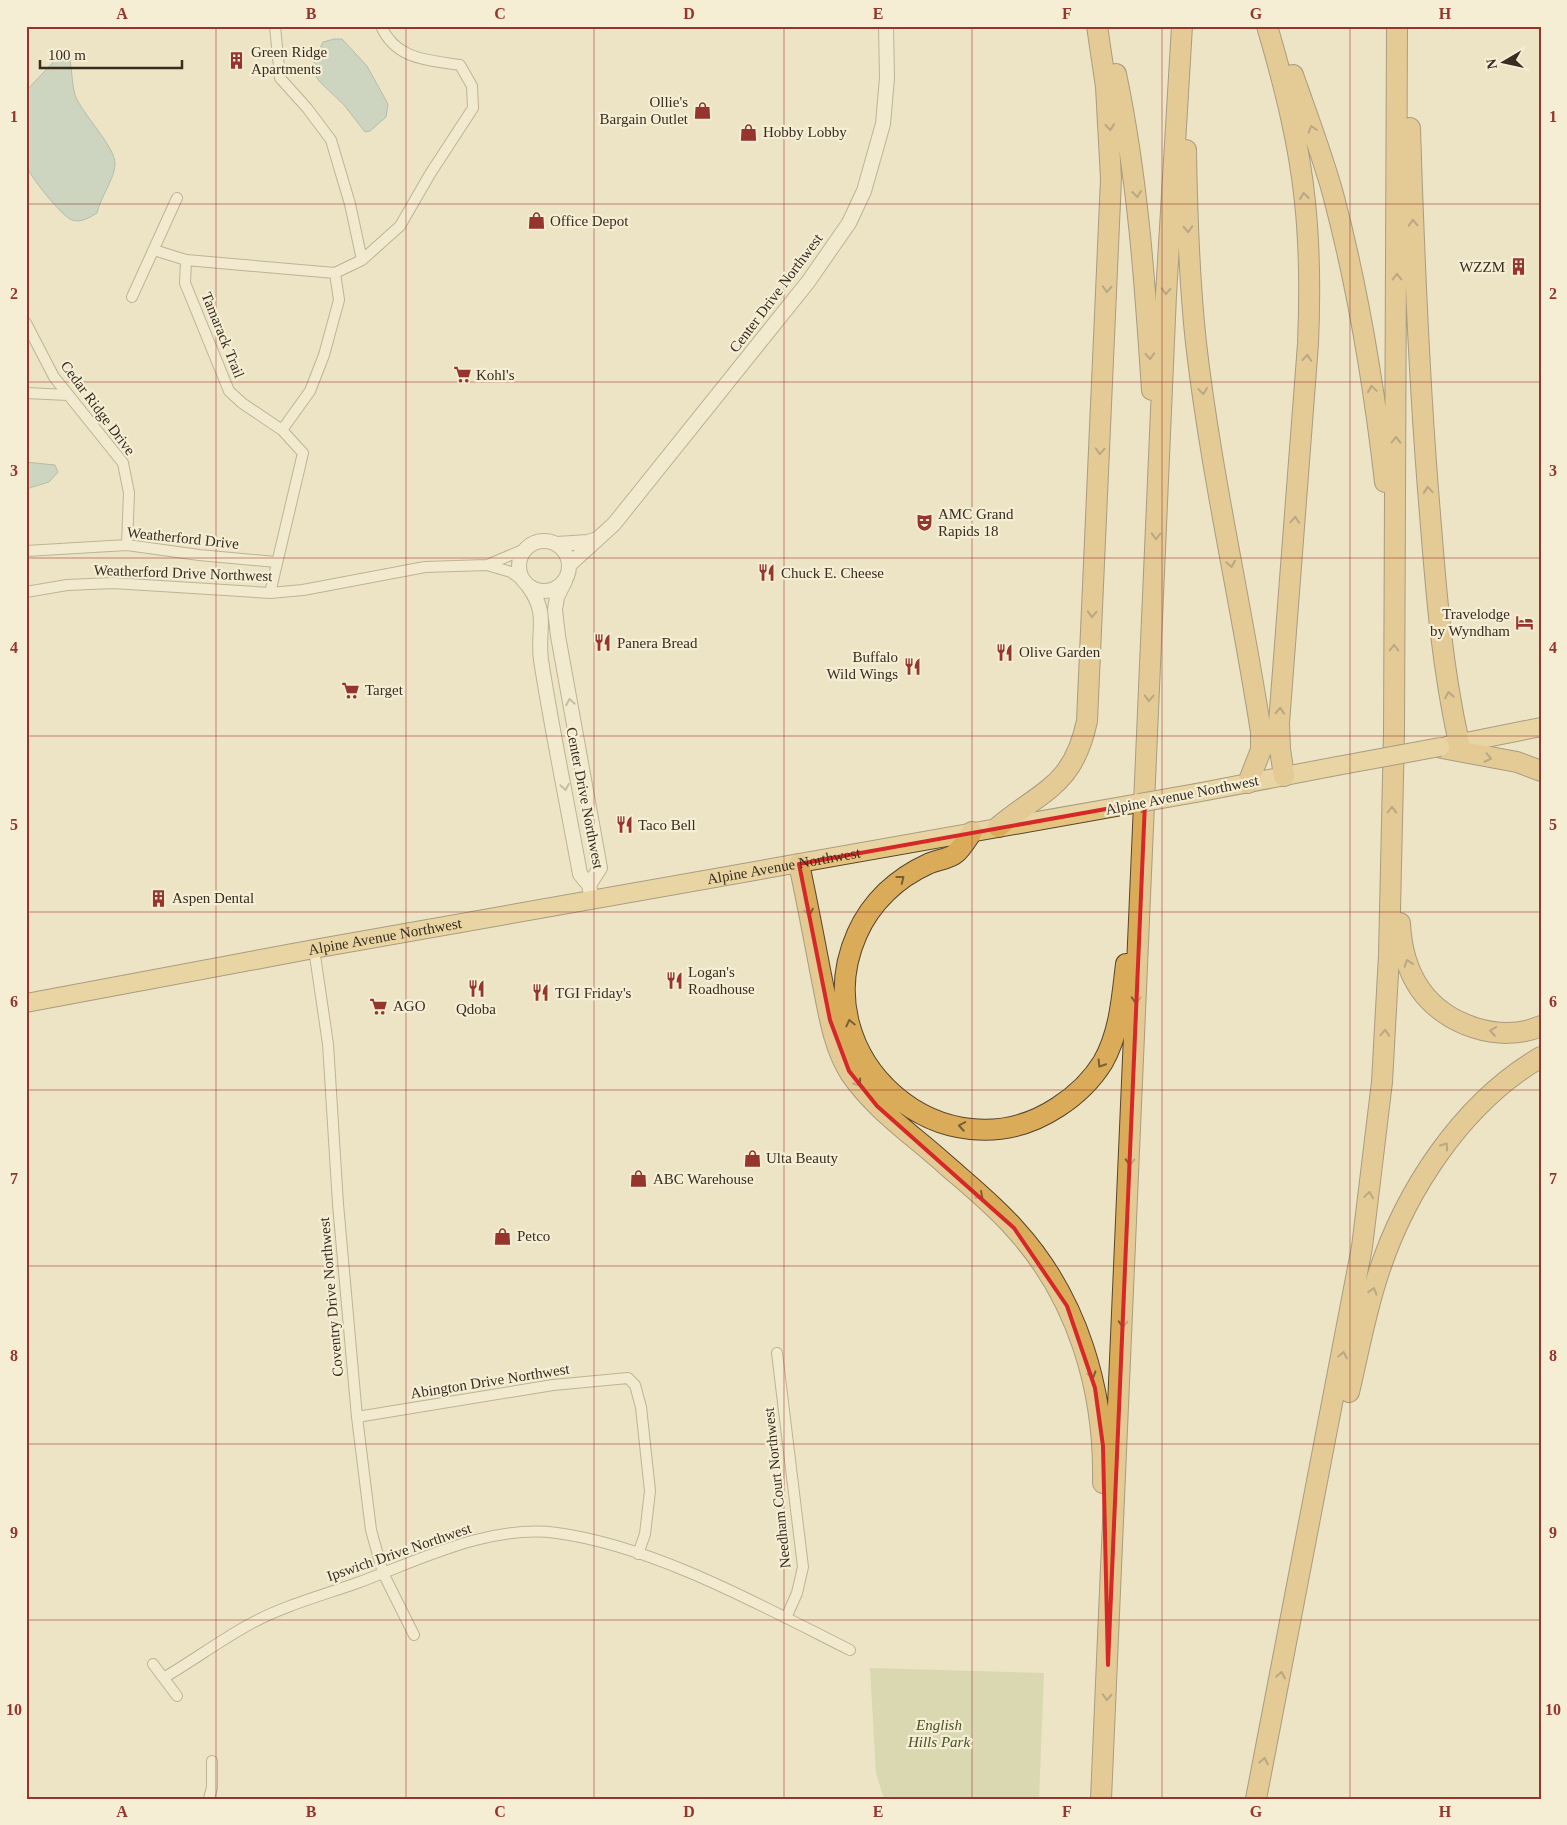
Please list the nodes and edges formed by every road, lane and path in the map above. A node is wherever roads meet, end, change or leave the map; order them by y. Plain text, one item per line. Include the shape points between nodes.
1 (275, 26) edge
2 (381, 26) edge
3 (886, 26) edge
4 (1097, 26) edge
5 (1104, 26) edge
6 (1182, 26) edge
7 (1267, 26) edge
8 (1275, 26) edge
9 (1397, 26) edge
10 (1407, 26) edge
11 (1180, 58) junction
12 (177, 198) dead end
13 (154, 250) junction
14 (186, 260) junction
15 (362, 260) junction
16 (335, 273) junction
17 (132, 297) dead end
18 (26, 324) edge
19 (26, 393) edge
20 (68, 395) junction
21 (282, 430) junction
22 (1158, 487) junction
23 (598, 538) junction
24 (557, 544) junction
25 (127, 545) junction
26 (525, 549) junction
27 (26, 550) edge
28 (1395, 559) junction
29 (276, 562) junction
30 (487, 565) junction
31 (569, 565) junction
32 (565, 581) junction
33 (526, 584) junction
34 (26, 592) edge
35 (270, 593) junction
36 (1541, 727) edge
37 (1450, 745) junction
38 (1280, 749) junction
39 (1541, 771) edge
40 (1284, 776) junction
41 (1248, 783) junction
42 (998, 827) junction
43 (972, 832) junction
44 (1391, 859) junction
45 (799, 864) junction
46 (1142, 881) junction
47 (591, 893) junction
48 (314, 949) junction
49 (26, 1003) edge
50 (1541, 1026) edge
51 (1541, 1057) edge
52 (776, 1353) dead end
53 (357, 1417) junction
54 (638, 1554) junction
55 (1304, 1558) junction
56 (383, 1573) junction
57 (786, 1618) junction
58 (414, 1635) dead end
59 (850, 1650) dead end
60 (154, 1664) dead end
61 (1108, 1665) junction
62 (165, 1677) junction
63 (177, 1696) dead end
64 (212, 1761) dead end
65 (209, 1799) edge
66 (1101, 1799) edge
67 (1256, 1799) edge

1 - 15 street via 280,78 308,108 331,140
2 - 15 street via 393,44 413,58 460,64 472,86 473,108 400,226
3 - 23 street, Center Drive Northwest via 887,78 883,124 864,192 848,223 808,282 614,524
4 -> 42 highway via 1106,87 1111,178 1087,721 1083,742 1064,776 1050,790
5 -> 22 highway via 1125,118 1142,236 1153,400 1153,454
6 - 11 highway
38 -> 7 highway via 1310,292 1305,201 1297,150 1288,101
28 -> 8 highway via 1366,350 1350,266 1332,192
28 -> 9 highway
37 -> 10 highway via 1449,698 1441,638 1416,326
11 -> 22 highway
11 -> 41 highway via 1185,91 1189,247 1196,342 1222,516 1261,732 1261,750
12 - 13 street
13 - 14 street
13 - 17 street
14 - 16 street
14 - 21 street, Tamarack Trail via 185,283 229,391
15 - 16 street
16 - 21 street via 339,300 324,355 310,391
18 - 20 street, Cedar Ridge Drive via 54,377
19 - 20 street
20 - 25 street, Cedar Ridge Drive via 123,463 130,493
21 - 29 street, Tamarack Trail via 303,453
22 -> 46 highway
23 - 24 street via 588,542
23 - 31 street, Center Drive Northwest
24 - 26 street via 540,541
24 - 31 street
25 - 27 street, Weatherford Drive
25 - 29 street, Weatherford Drive
26 - 30 street, Weatherford Drive Northwest
26 - 33 street via 519,564
44 -> 28 highway
29 - 35 street, Tamarack Trail
30 - 33 street, Weatherford Drive Northwest via 511,572
30 - 35 street, Weatherford Drive Northwest via 425,567 303,590
31 - 32 street
32 - 33 street via 544,592
47 -> 32 street, Center Drive Northwest via 600,868 555,610 557,596
33 -> 47 street, Center Drive Northwest via 541,610 541,658 580,874
34 - 35 street, Weatherford Drive Northwest via 113,583
36 - 37 highway, Alpine Avenue Northwest
37 -> 39 highway
37 - 40 highway, Alpine Avenue Northwest, bridge
38 - 40 highway
38 - 41 highway via 1272,767
40 - 41 highway, Alpine Avenue Northwest
41 - 42 highway, Alpine Avenue Northwest, bridge
42 - 43 highway, Alpine Avenue Northwest
43 - 45 highway, Alpine Avenue Northwest
46 -> 43 highway via 1132,913 1120,1015 1102,1063 1087,1083 1044,1116 1020,1124 974,1129 946,1124 901,1102 880,1084 865,1063 852,1034 846,1008 846,981 857,934 879,898 910,872 955,854
50 -> 44 highway via 1516,1033 1493,1033 1452,1018 1433,1004 1407,965
55 -> 44 highway via 1350,1318 1373,1169 1386,1018
45 - 47 highway, Alpine Avenue Northwest via 675,886
45 -> 61 highway via 830,1020 838,1049 849,1071 877,1106 1014,1228 1050,1277 1080,1337 1095,1388 1102,1431
46 -> 61 highway
47 - 48 highway, Alpine Avenue Northwest
48 - 49 highway, Alpine Avenue Northwest
48 - 53 street, Coventry Drive Northwest via 328,1044
55 -> 51 highway via 1324,1504 1368,1307 1390,1242 1409,1203 1474,1108 1505,1080
52 - 57 street, Needham Court Northwest via 803,1567 797,1593
53 - 54 street, Abington Drive Northwest via 553,1385 628,1378 635,1386 641,1407 650,1491 645,1534
53 - 56 street, Coventry Drive Northwest via 371,1530
54 - 56 street, Ipswich Drive Northwest via 592,1540 530,1532 491,1536
54 - 57 street, Ipswich Drive Northwest via 700,1577
67 -> 55 highway
56 - 58 street, Coventry Drive Northwest
56 - 62 street, Ipswich Drive Northwest via 253,1623
57 - 59 street, Ipswich Drive Northwest
60 - 62 street
61 -> 66 highway
62 - 63 street
64 - 65 street

